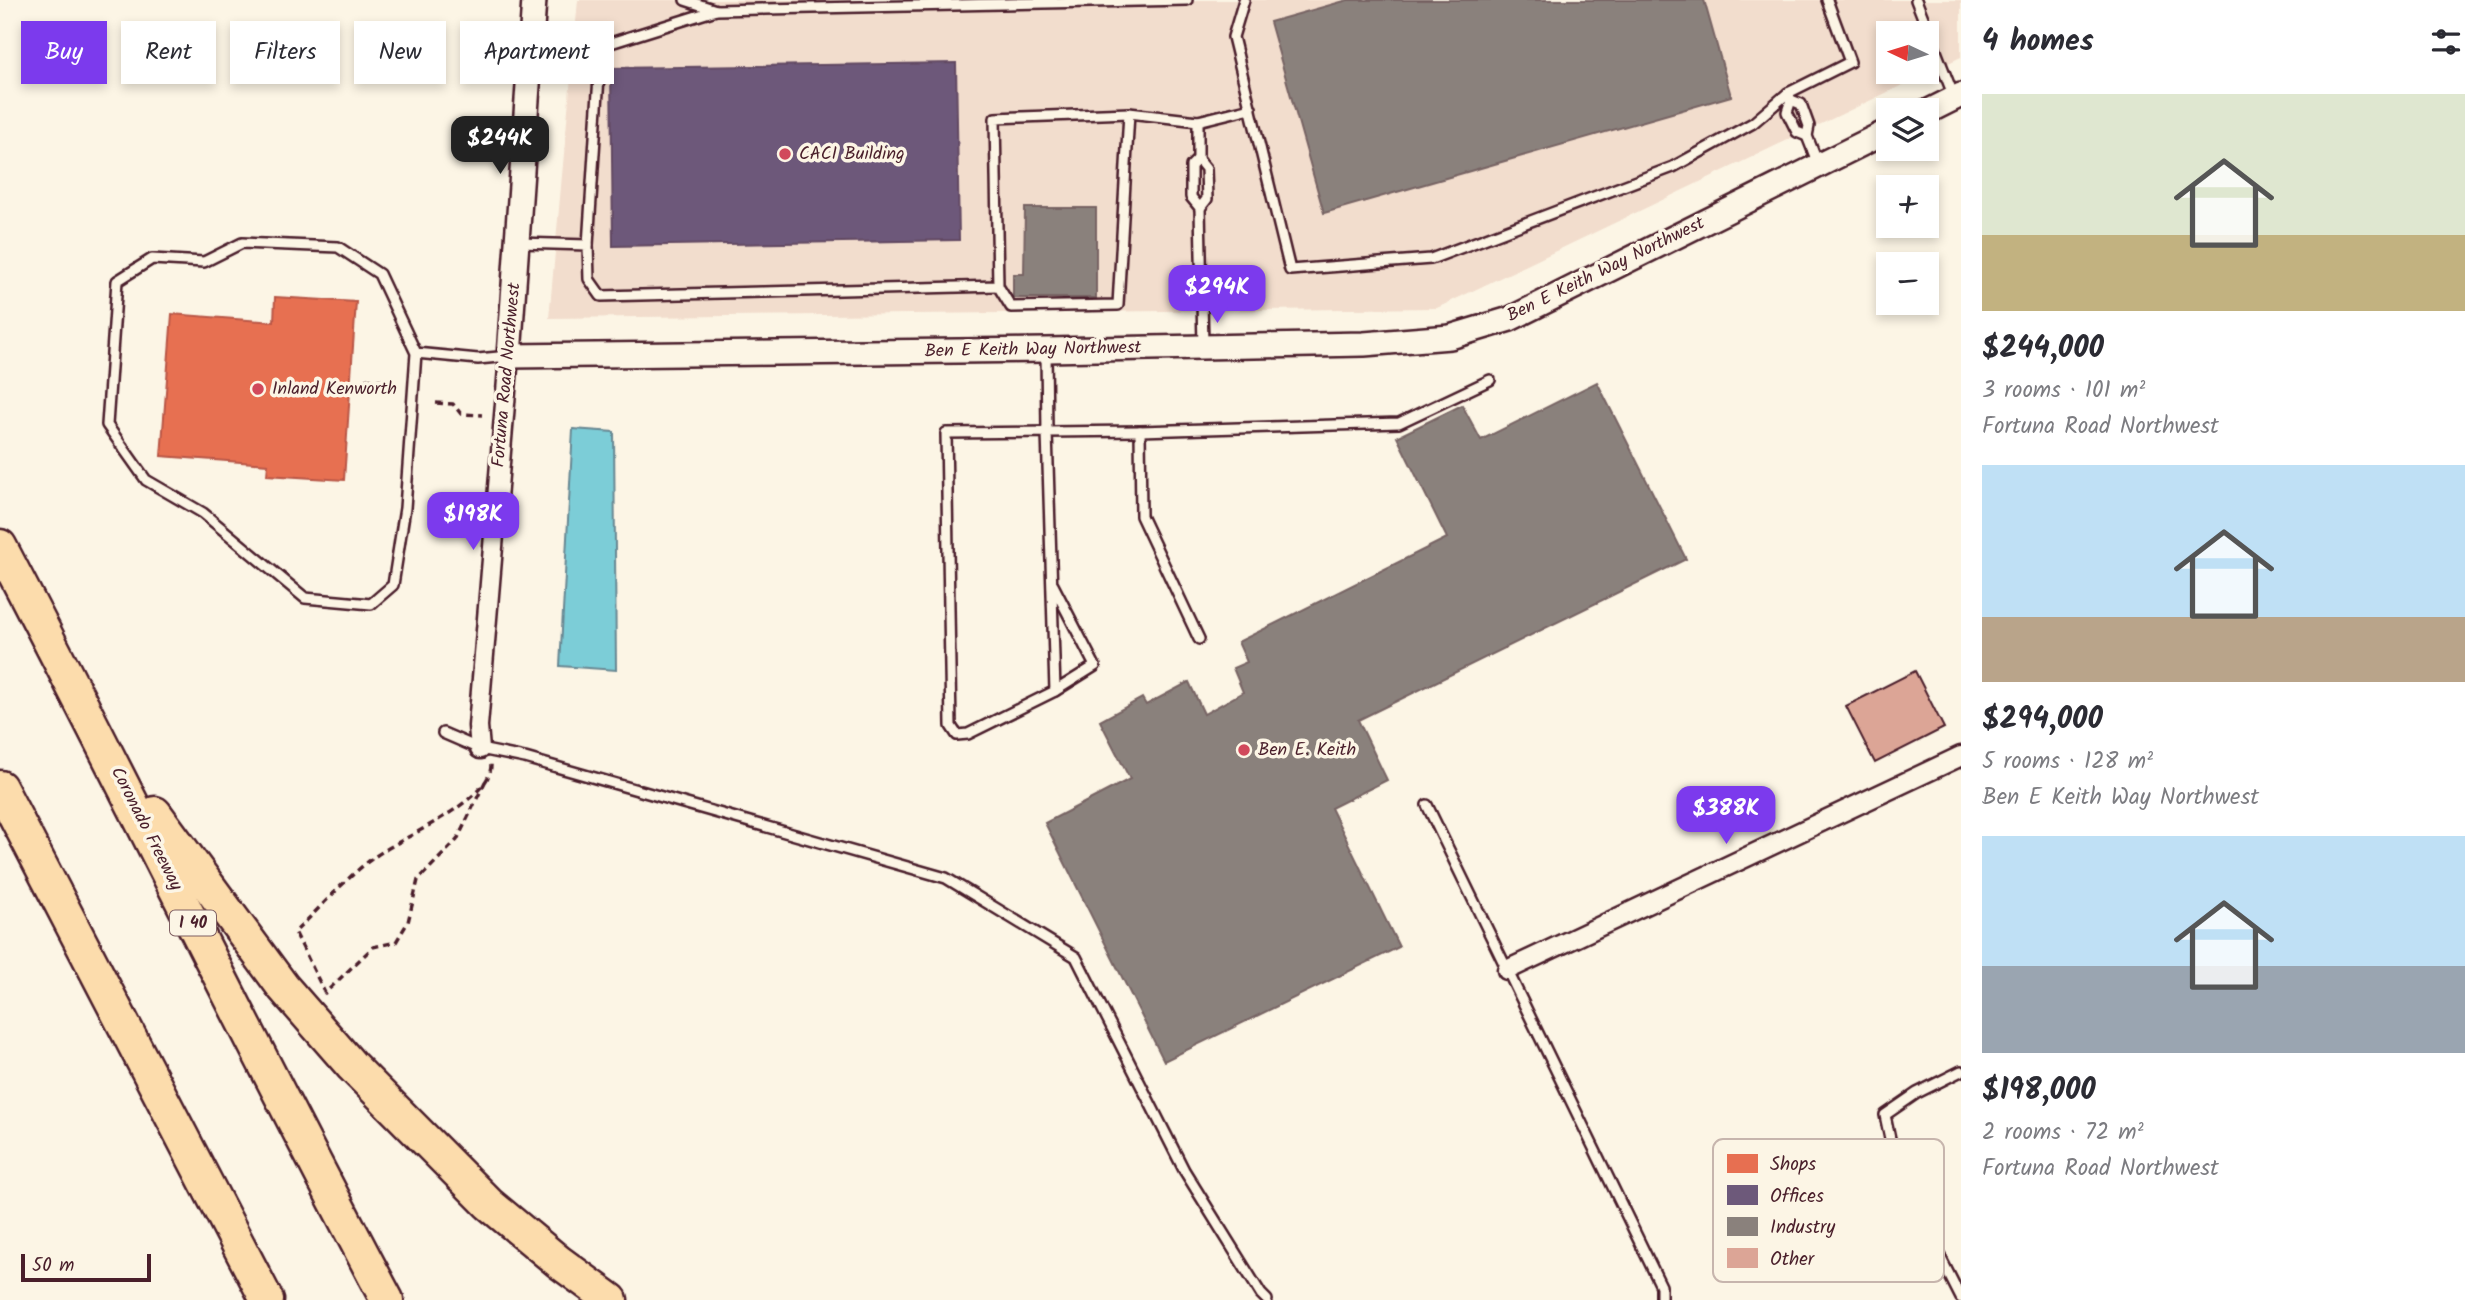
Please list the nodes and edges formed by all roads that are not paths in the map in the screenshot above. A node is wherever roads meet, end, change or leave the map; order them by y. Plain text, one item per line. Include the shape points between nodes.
1 (534, 0) edge
2 (685, 0) edge
3 (1186, 0) edge
4 (1244, 0) edge
5 (1828, 0) edge
6 (1916, 0) edge
7 (716, 10) junction
8 (1790, 97) junction
9 (1958, 97) edge
10 (1939, 106) edge
11 (1251, 108) junction
12 (1129, 113) junction
13 (1198, 121) junction
14 (1807, 136) junction
15 (1876, 137) edge
16 (1198, 159) junction
17 (1818, 166) junction
18 (1200, 208) junction
19 (517, 243) junction
20 (588, 245) junction
21 (998, 286) junction
22 (1203, 347) junction
23 (1046, 351) junction
24 (416, 353) junction
25 (509, 356) junction
26 (1490, 380) dead end
27 (1140, 431) junction
28 (1047, 432) junction
29 (0, 546) edge
30 (1052, 583) junction
31 (1199, 639) dead end
32 (1055, 691) junction
33 (97, 733) junction
34 (443, 733) dead end
35 (480, 749) junction
36 (1961, 756) edge
37 (0, 787) edge
38 (1427, 805) dead end
39 (1507, 970) junction
40 (1961, 1071) edge
41 (1890, 1139) edge
42 (1944, 1265) edge
43 (1961, 1298) edge
44 (267, 1300) edge
45 (387, 1300) edge
46 (611, 1300) edge
47 (1267, 1300) edge
48 (1661, 1300) edge

1 - 19 street, Fortuna Road Northwest
2 - 7 lane
3 - 7 lane
4 - 11 lane via 1233,37
5 - 8 lane via 1850,62
6 - 9 lane
7 - 20 lane via 601,46
8 - 11 lane via 1672,167 1431,259 1290,270
8 - 14 lane via 1801,104 1809,126
8 - 14 lane via 1787,112 1797,132
9 - 10 street
11 - 13 lane
12 - 13 lane
12 - 21 lane via 995,118
12 - 21 lane via 1118,305 1011,307
13 - 16 lane
14 - 17 lane
15 - 17 street, Ben E Keith Way Northwest
16 - 18 lane via 1206,169 1207,200
16 - 18 lane via 1191,166 1191,197
17 - 22 street, Ben E Keith Way Northwest via 1510,319 1479,330 1420,341
18 - 22 lane
19 - 20 lane
19 - 25 street, Fortuna Road Northwest
20 - 21 lane via 589,279 601,296
22 - 23 street, Ben E Keith Way Northwest
23 - 25 street, Ben E Keith Way Northwest
23 - 28 lane
24 - 24 lane via 405,508 393,585 371,604 306,598 202,513 146,480 107,425 117,281 152,258 204,262 242,243 338,247 379,274
24 - 25 lane via 478,359
25 - 35 street, Fortuna Road Northwest via 478,726
26 - 27 lane via 1399,423
27 - 28 lane
27 - 31 lane via 1141,516
28 - 30 lane
28 - 32 lane via 946,433 951,726 957,735 968,734
29 - 33 highway, Coronado Freeway / I 40
30 - 32 lane
30 - 32 lane via 1095,666
33 - 45 highway, Coronado Freeway / I 40
33 - 46 highway via 283,987 352,1066 489,1204
34 - 35 lane
35 - 47 lane via 946,878 1076,957 1184,1170
36 - 39 street
37 - 44 highway
38 - 39 lane
39 - 48 lane via 1661,1286
40 - 41 lane via 1885,1115
42 - 43 lane

